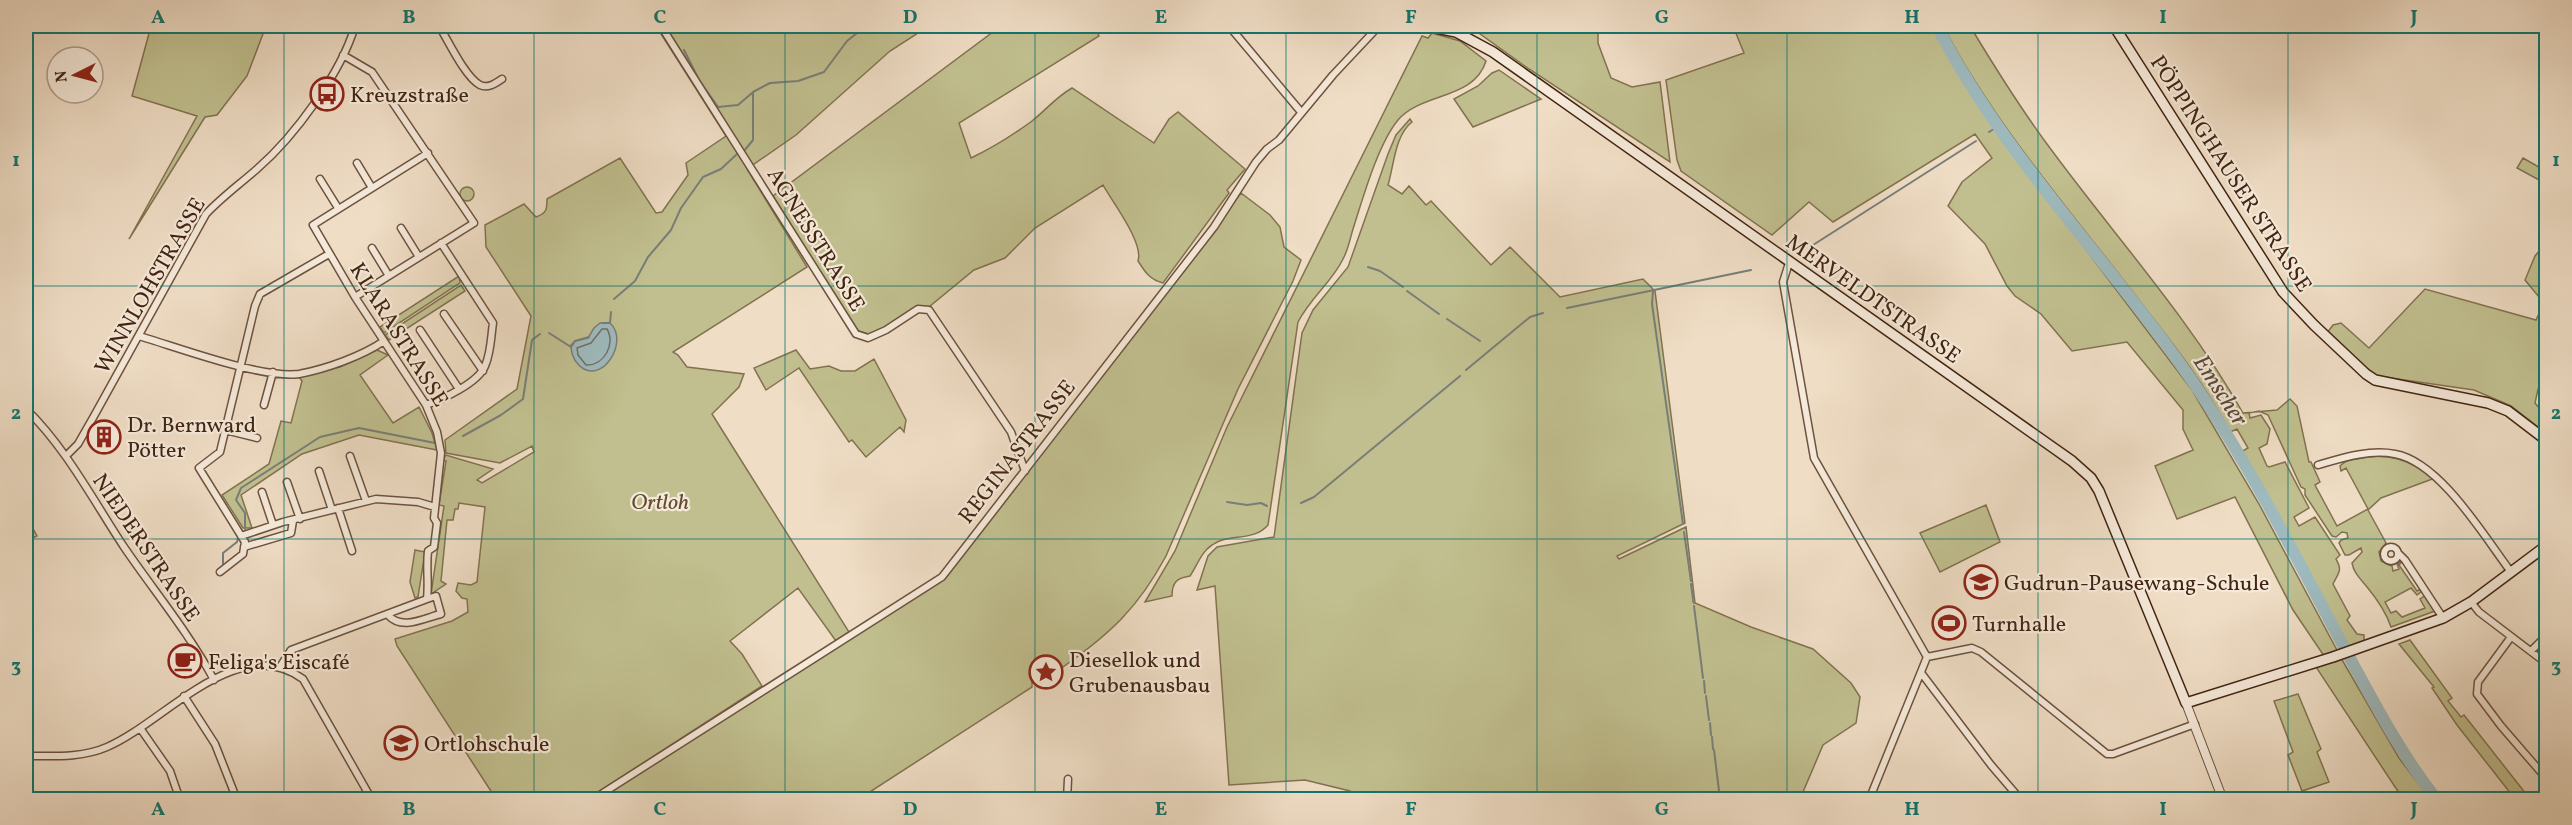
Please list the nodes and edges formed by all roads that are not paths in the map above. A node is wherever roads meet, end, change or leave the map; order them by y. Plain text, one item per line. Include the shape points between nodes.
1 (355, 26) edge
2 (439, 26) edge
3 (661, 26) edge
4 (1229, 26) edge
5 (1379, 26) edge
6 (1426, 26) edge
7 (2114, 26) edge
8 (343, 56) junction
9 (502, 79) dead end
10 (1301, 112) junction
11 (428, 153) junction
12 (357, 163) dead end
13 (320, 179) dead end
14 (372, 188) junction
15 (338, 208) junction
16 (401, 228) dead end
17 (441, 243) junction
18 (372, 248) dead end
19 (329, 254) junction
20 (420, 257) junction
21 (1789, 263) junction
22 (389, 276) junction
23 (355, 297) junction
24 (444, 314) dead end
25 (420, 330) dead end
26 (139, 336) junction
27 (384, 341) junction
28 (241, 366) junction
29 (483, 371) junction
30 (273, 372) junction
31 (459, 389) junction
32 (264, 405) dead end
33 (426, 405) junction
34 (26, 409) edge
35 (225, 430) junction
36 (257, 438) dead end
37 (2547, 440) edge
38 (66, 456) junction
39 (350, 456) dead end
40 (2318, 465) dead end
41 (319, 471) dead end
42 (1025, 471) junction
43 (287, 482) dead end
44 (262, 492) dead end
45 (366, 501) junction
46 (435, 507) junction
47 (335, 509) junction
48 (296, 520) junction
49 (273, 525) junction
50 (241, 536) junction
51 (2547, 546) edge
52 (244, 547) junction
53 (352, 551) dead end
54 (2398, 553) dead end
55 (220, 572) dead end
56 (2511, 572) junction
57 (427, 599) junction
58 (2471, 602) junction
59 (388, 615) junction
60 (2444, 618) junction
61 (2547, 636) edge
62 (2511, 637) junction
63 (2531, 651) junction
64 (1927, 657) junction
65 (2547, 663) edge
66 (280, 667) junction
67 (1922, 674) junction
68 (214, 680) junction
69 (184, 696) junction
70 (2186, 703) junction
71 (2195, 724) junction
72 (140, 728) junction
73 (26, 756) edge
74 (2547, 778) edge
75 (1068, 779) dead end
76 (180, 800) edge
77 (237, 800) edge
78 (372, 800) edge
79 (592, 800) edge
80 (1067, 800) edge
81 (1869, 800) edge
82 (2021, 800) edge
83 (2223, 800) edge

1 - 8 street, WINNLOHSTRASSE
2 - 9 street via 466,71 480,85 491,86
3 - 42 street, AGNESSTRASSE via 856,334 868,338 918,309 929,310 1011,432
4 - 10 street
5 - 10 street, REGINASTRASSE
6 - 21 main road, MERVELDTSTRASSE via 1456,32 1492,52
7 - 37 main road, PÖPPINGHAUSER STRASSE via 2283,292 2314,326 2375,380 2488,403 2508,411
8 - 11 street via 372,72
8 - 26 street, WINNLOHSTRASSE via 293,132 206,214
10 - 42 street, REGINASTRASSE via 1256,162 1214,227
11 - 14 street, KLARASTRASSE
11 - 17 street via 474,223
12 - 14 street
13 - 15 street
14 - 15 street, KLARASTRASSE
15 - 19 street, KLARASTRASSE via 313,225
16 - 20 street
17 - 20 street
17 - 29 street via 493,323
18 - 22 street
19 - 23 street, KLARASTRASSE
19 - 28 street via 260,294
20 - 22 street
21 - 64 street via 1783,282 1814,458
21 - 70 main road, MERVELDTSTRASSE via 2064,455 2091,478 2114,524
22 - 23 street
23 - 27 street, KLARASTRASSE
24 - 29 street
25 - 31 street
26 - 28 street
26 - 38 street, WINNLOHSTRASSE via 80,440
27 - 30 street via 366,353 298,374
27 - 33 street, KLARASTRASSE
28 - 30 street
28 - 35 street
29 - 31 street
30 - 32 street
31 - 33 street
33 - 46 street, KLARASTRASSE via 441,453
34 - 38 street, NIEDERSTRASSE
35 - 36 street
35 - 50 street via 220,452 200,468
38 - 68 street, NIEDERSTRASSE
39 - 45 street
40 - 56 street via 2374,453 2416,460 2438,477
41 - 47 street
42 - 79 street, REGINASTRASSE via 942,577
43 - 48 street
44 - 49 street
45 - 46 street via 418,502
45 - 47 street
46 - 57 street, KLARASTRASSE via 434,547 428,551 426,569 430,575
47 - 48 street
47 - 53 street
48 - 49 street
48 - 52 street via 291,533
49 - 50 street
50 - 52 street
51 - 56 main road
52 - 55 street via 243,554
54 - 60 street
56 - 58 main road
57 - 59 street
57 - 59 street via 436,596 441,614 402,624
58 - 60 main road
58 - 62 street
59 - 66 street via 291,650
60 - 70 main road
61 - 63 street
62 - 63 street
62 - 74 street via 2478,682 2477,694
63 - 65 street
64 - 67 street
64 - 71 street via 1972,648 1981,652 2107,754
66 - 68 street via 259,664
66 - 78 street via 303,679 310,689
67 - 81 street
67 - 82 street
68 - 69 street
69 - 72 street
69 - 77 street via 215,744
70 - 71 street
71 - 83 street
72 - 73 street via 94,752
72 - 76 street via 170,771
75 - 80 street

